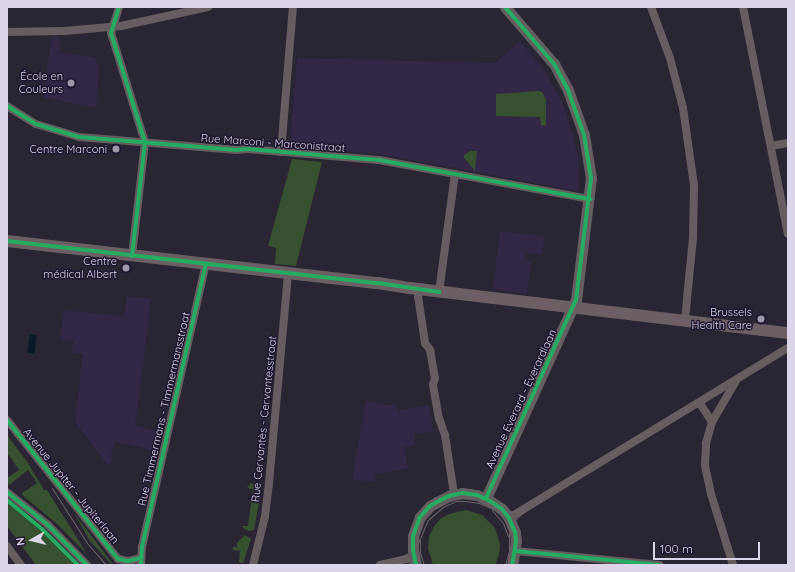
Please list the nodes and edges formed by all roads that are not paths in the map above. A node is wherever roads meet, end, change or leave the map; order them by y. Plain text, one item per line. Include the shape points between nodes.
1 (119, 7) edge
2 (208, 7) edge
3 (293, 7) edge
4 (505, 7) edge
5 (651, 7) edge
6 (742, 7) edge
7 (112, 28) junction
8 (7, 32) edge
9 (7, 106) edge
10 (145, 142) junction
11 (788, 143) edge
12 (771, 146) junction
13 (282, 152) junction
14 (455, 174) junction
15 (590, 199) junction
16 (788, 234) edge
17 (7, 241) edge
18 (132, 256) junction
19 (206, 264) junction
20 (288, 274) junction
21 (419, 289) junction
22 (439, 292) junction
23 (573, 308) junction
24 (685, 320) junction
25 (788, 333) edge
26 (788, 348) edge
27 (739, 377) junction
28 (699, 402) junction
29 (7, 420) edge
30 (712, 422) junction
31 (7, 492) edge
32 (454, 494) junction
33 (486, 498) junction
34 (509, 518) junction
35 (7, 546) edge
36 (516, 552) junction
37 (415, 561) edge
38 (141, 562) edge
39 (21, 565) edge
40 (87, 565) edge
41 (253, 565) edge
42 (380, 565) edge
43 (512, 565) edge
44 (660, 565) edge
45 (734, 565) edge

1 - 7 street
2 - 7 street
3 - 13 street
4 - 15 street, Avenue Everard - Everardlaan via 554,64 568,90 577,111 589,158
5 - 24 street via 670,58 683,108 693,177 693,238
6 - 12 street
7 - 8 street
7 - 10 street via 111,33
9 - 10 street, Rue Marconi - Marconistraat via 36,124 79,136
10 - 13 street, Rue Marconi - Marconistraat
10 - 18 street
11 - 12 street
12 - 16 street
13 - 14 street, Rue Marconi - Marconistraat via 379,160
14 - 15 street, Rue Marconi - Marconistraat
14 - 22 street
15 - 23 street, Avenue Everard - Everardlaan
17 - 18 main road
18 - 19 main road
19 - 20 main road
19 - 38 street, Rue Timmermans - Timmermansstraat
20 - 21 main road
20 - 41 street, Rue Cervantès - Cervantesstraat via 270,483
21 - 22 main road
21 - 32 street via 425,343 430,350 435,378 433,385 445,435
22 - 23 main road
23 - 24 main road
23 - 33 street, Avenue Everard - Everardlaan
24 - 25 main road
26 - 27 street
27 - 28 street
27 - 30 street
28 - 30 street
28 - 34 street
29 - 38 street, Avenue Jupiter - Jupiterlaan via 118,559
30 - 45 street via 706,442 705,465 711,494
31 - 40 street via 48,524
32 - 33 street
32 - 37 street via 430,506 420,517 414,534
33 - 34 street via 502,509
34 - 36 street via 515,532
35 - 39 street
36 - 43 street
36 - 44 street
37 - 42 street

